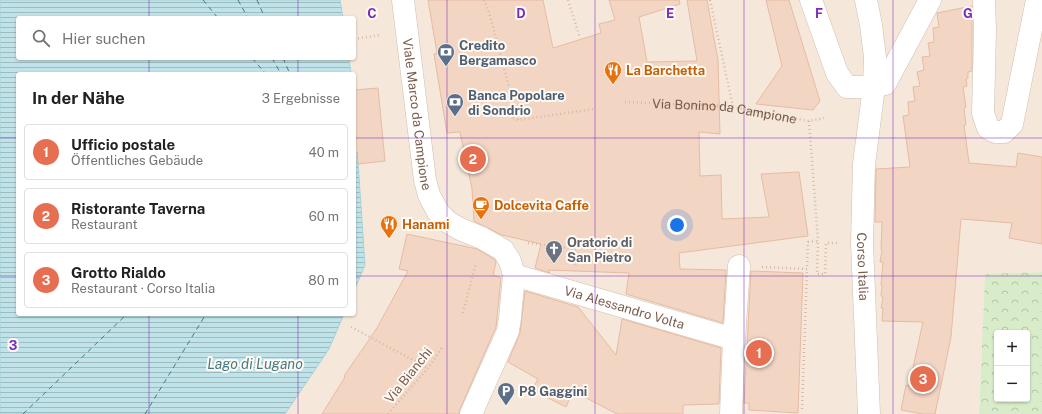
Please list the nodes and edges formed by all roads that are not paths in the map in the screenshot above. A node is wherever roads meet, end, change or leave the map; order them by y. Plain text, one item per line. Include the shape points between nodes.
1 (403, 0) edge
2 (811, 0) edge
3 (866, 0) edge
4 (930, 0) edge
5 (984, 0) edge
6 (1037, 0) edge
7 (874, 87) junction
8 (739, 266) road end
9 (514, 275) junction
10 (734, 339) junction
11 (471, 414) edge
12 (731, 414) edge
13 (869, 414) edge

1 - 9 street, Viale Marco da Campione via 428,195 438,212 448,222 503,250
2 - 7 street via 837,73 847,87
3 - 7 street, Corso Italia via 874,44
4 - 7 street via 884,84
5 - 6 street via 983,113 988,128 995,132 1004,132 1012,124
7 - 13 street, Corso Italia via 864,164 862,242
8 - 10 street
9 - 10 street, Via Alessandro Volta
9 - 11 street via 508,331
10 - 12 street

